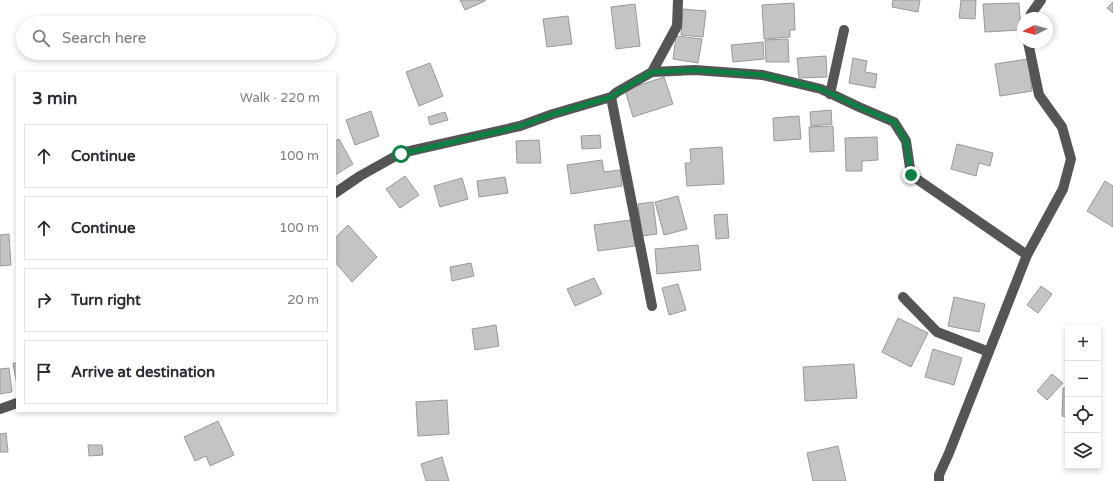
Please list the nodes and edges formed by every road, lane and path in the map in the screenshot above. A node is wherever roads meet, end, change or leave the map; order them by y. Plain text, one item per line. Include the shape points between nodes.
1 (678, 0) edge
2 (1041, 0) edge
3 (1032, 12) edge
4 (844, 30) dead end
5 (1029, 48) edge
6 (652, 72) junction
7 (830, 94) junction
8 (611, 97) junction
9 (336, 191) edge
10 (1027, 255) junction
11 (903, 297) dead end
12 (652, 306) dead end
13 (989, 352) junction
14 (16, 403) edge
15 (0, 409) edge
16 (939, 481) edge

1 - 6 street via 677,26
2 - 3 street
4 - 7 street
5 - 10 street via 1039,95 1062,127 1071,159 1063,189
6 - 7 street via 695,70 763,75 821,89
6 - 8 street
7 - 10 street via 894,122 906,141 911,175
8 - 9 street via 520,126 401,154
8 - 12 street
10 - 13 street
11 - 13 street via 937,332
13 - 16 street via 939,475
14 - 15 street

